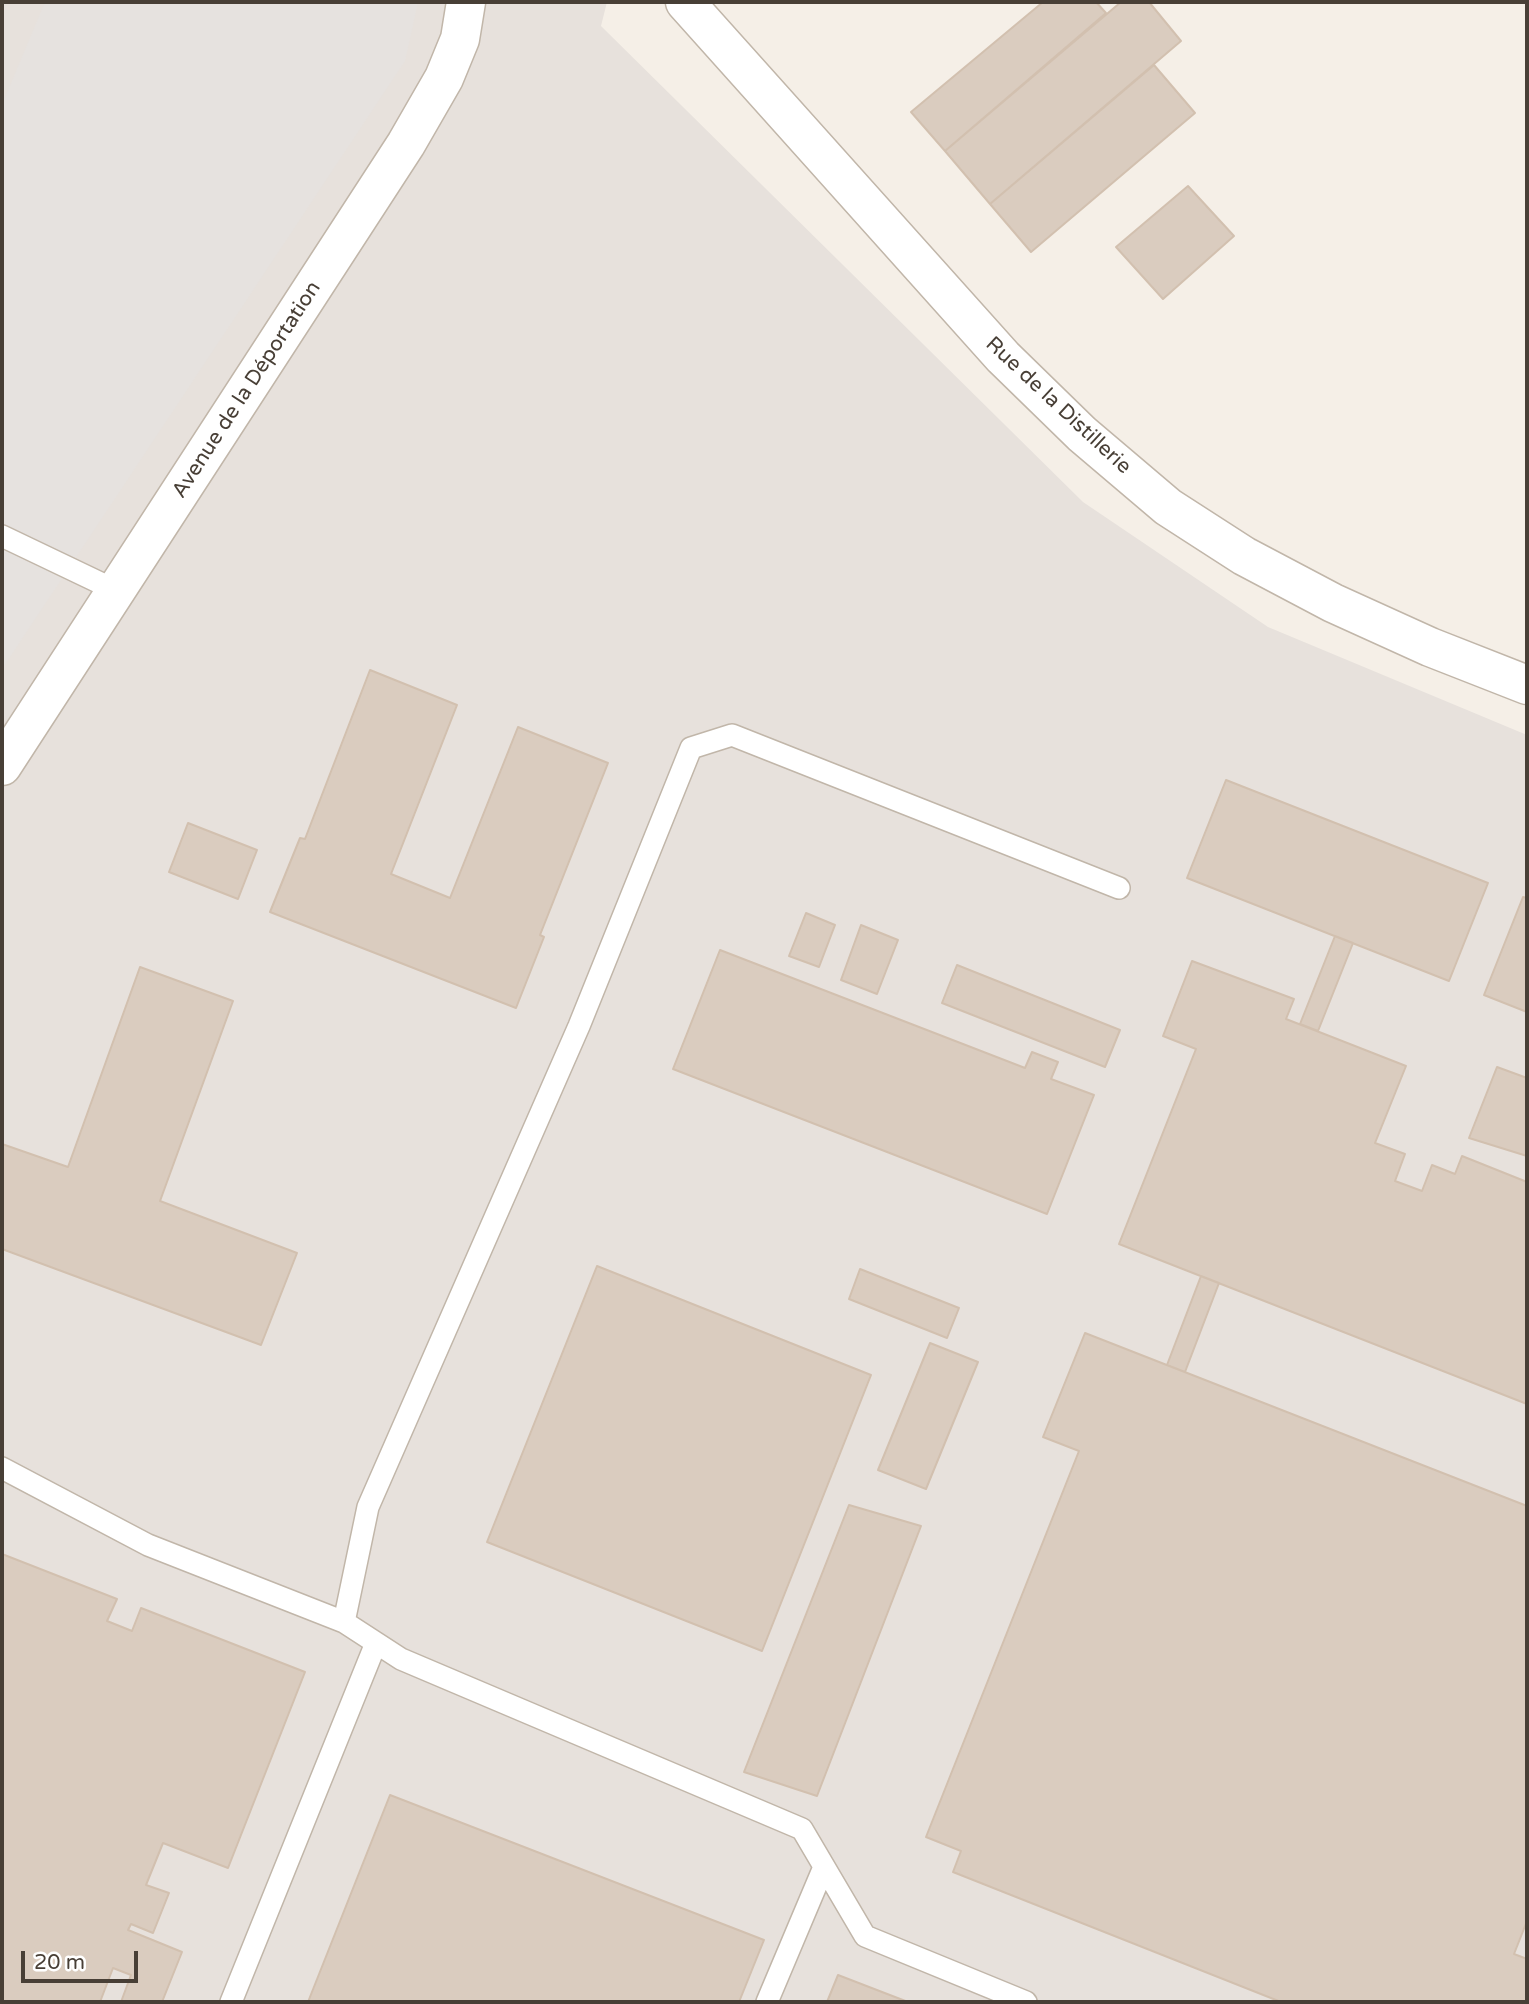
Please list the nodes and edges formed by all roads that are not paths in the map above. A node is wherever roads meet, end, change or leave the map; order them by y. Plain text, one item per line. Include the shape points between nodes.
1 (466, 2) edge
2 (685, 2) edge
3 (2, 536) edge
4 (117, 591) junction
5 (1527, 685) edge
6 (2, 766) edge
7 (1119, 888) dead end
8 (2, 1468) edge
9 (344, 1622) junction
10 (376, 1643) junction
11 (824, 1867) junction
12 (231, 2002) edge
13 (767, 2002) edge
14 (1026, 2002) edge

1 - 4 street, Avenue de la Déportation via 460,39 444,78 406,144
2 - 5 street, Rue de la Distillerie via 1003,358 1168,507 1244,556 1333,603
3 - 4 lane
4 - 6 street, Avenue de la Déportation
7 - 9 lane via 732,735 691,748 579,1026 368,1507
8 - 9 lane via 148,1545
9 - 10 lane
10 - 11 lane via 401,1659 802,1829
10 - 12 lane
11 - 13 lane
11 - 14 lane via 865,1936

